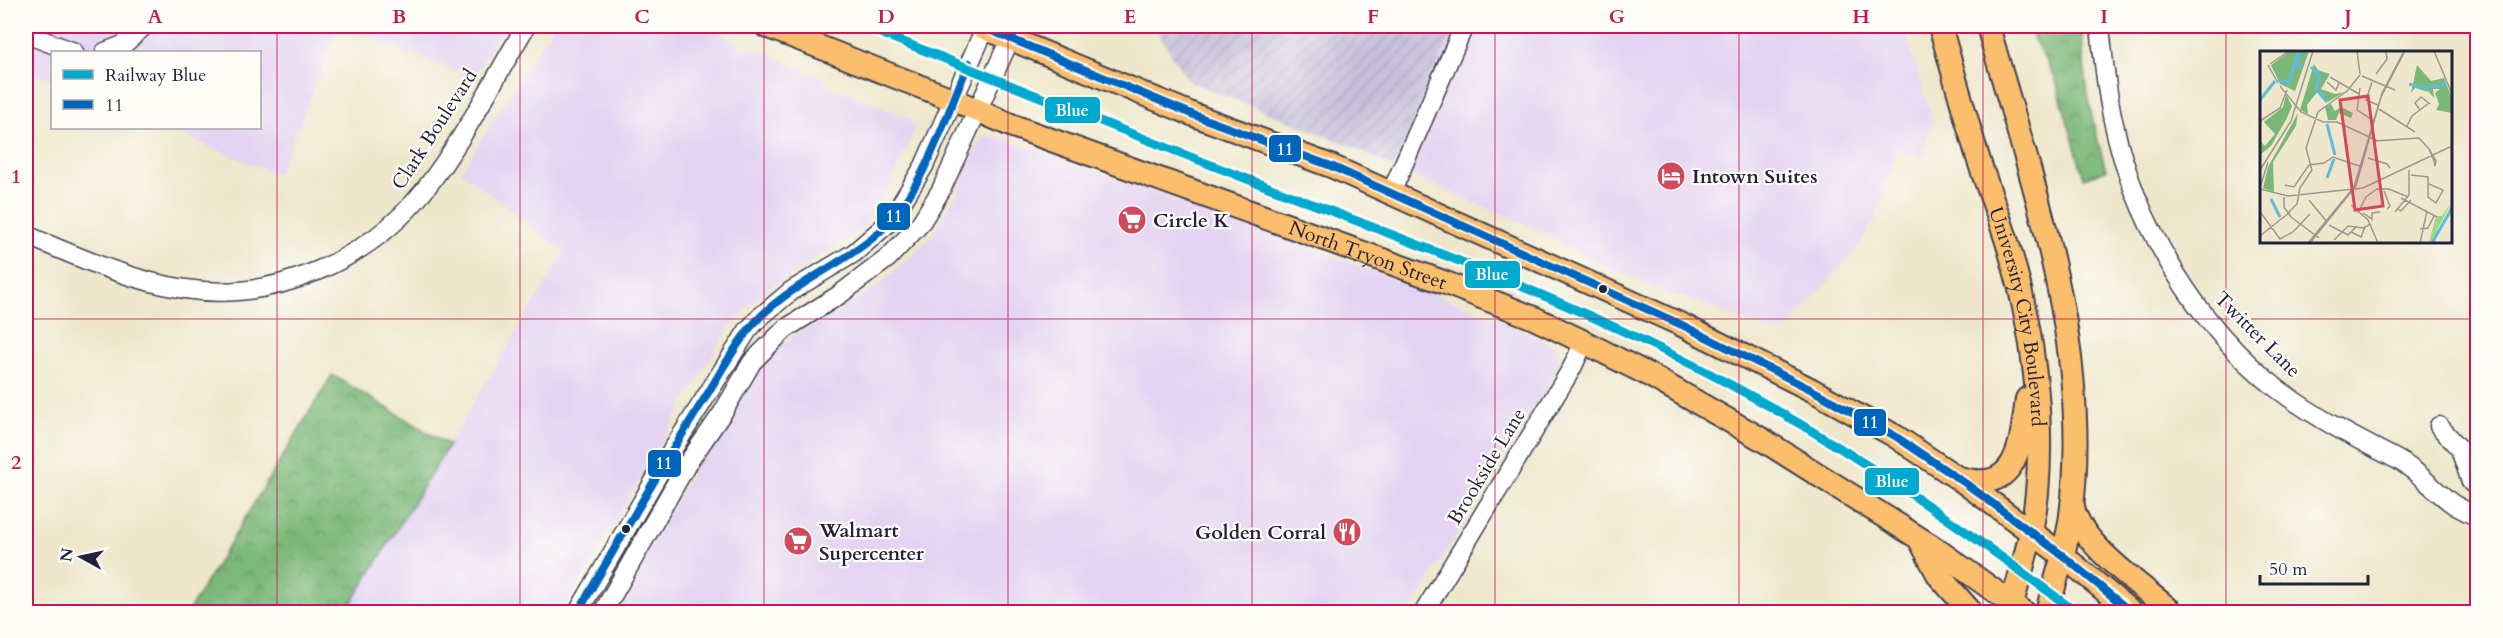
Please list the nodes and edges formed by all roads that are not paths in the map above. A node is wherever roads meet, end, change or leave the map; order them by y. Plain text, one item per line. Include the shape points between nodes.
1 (144, 26) edge
2 (526, 26) edge
3 (766, 26) edge
4 (984, 26) edge
5 (1464, 26) edge
6 (1940, 26) edge
7 (1972, 26) edge
8 (1988, 26) edge
9 (2100, 26) edge
10 (1013, 32) edge
11 (26, 34) edge
12 (71, 51) edge
13 (108, 51) edge
14 (2005, 84) junction
15 (952, 99) junction
16 (976, 110) junction
17 (1391, 193) junction
18 (26, 235) edge
19 (1584, 342) junction
20 (2032, 353) junction
21 (2439, 426) dead end
22 (1953, 475) junction
23 (2478, 488) edge
24 (2072, 500) junction
25 (2478, 517) edge
26 (2030, 532) junction
27 (1910, 533) junction
28 (2062, 555) junction
29 (2015, 609) edge
30 (579, 612) edge
31 (603, 612) edge
32 (1424, 612) edge
33 (1971, 612) edge
34 (2047, 612) edge
35 (2131, 612) edge
36 (2172, 612) edge

1 - 13 street via 123,45
2 - 18 street, Clark Boulevard via 449,154 415,201 374,240 315,272 254,288 188,290 110,268
3 - 15 main road, North Tryon Street
4 - 10 main road
4 - 15 street
5 - 17 street
6 - 20 main road, University City Boulevard via 2011,255
7 - 14 main road via 1981,49
8 - 14 main road, University City Boulevard
9 - 25 street, Twitter Lane via 2108,96 2120,147 2148,221 2174,272 2195,302 2224,337 2277,388 2336,428 2397,459 2453,504
10 - 16 street
10 - 17 main road via 1194,115 1331,166
11 - 12 street
14 - 24 main road, University City Boulevard via 2033,185 2067,338 2074,411
15 - 16 main road, North Tryon Street
15 - 30 street via 917,180 886,225 854,253 791,291 741,339
16 - 19 main road, North Tryon Street via 1446,282
16 - 31 street via 941,190 910,237 840,295 774,339 752,362 687,464
17 - 22 main road via 1682,325 1812,390 1895,436
19 - 27 main road, North Tryon Street via 1707,408
19 - 32 street, Brookside Lane
20 - 22 main road via 2027,402 2013,465 1991,480
20 - 26 main road, University City Boulevard via 2038,464
21 - 23 street via 2460,449 2471,482
22 - 26 main road
24 - 28 main road, University City Boulevard
24 - 36 main road via 2074,516 2091,542
26 - 28 main road
26 - 29 main road, University City Boulevard
27 - 29 main road, North Tryon Street
27 - 33 main road via 1939,576
28 - 34 main road, University City Boulevard
28 - 35 main road

